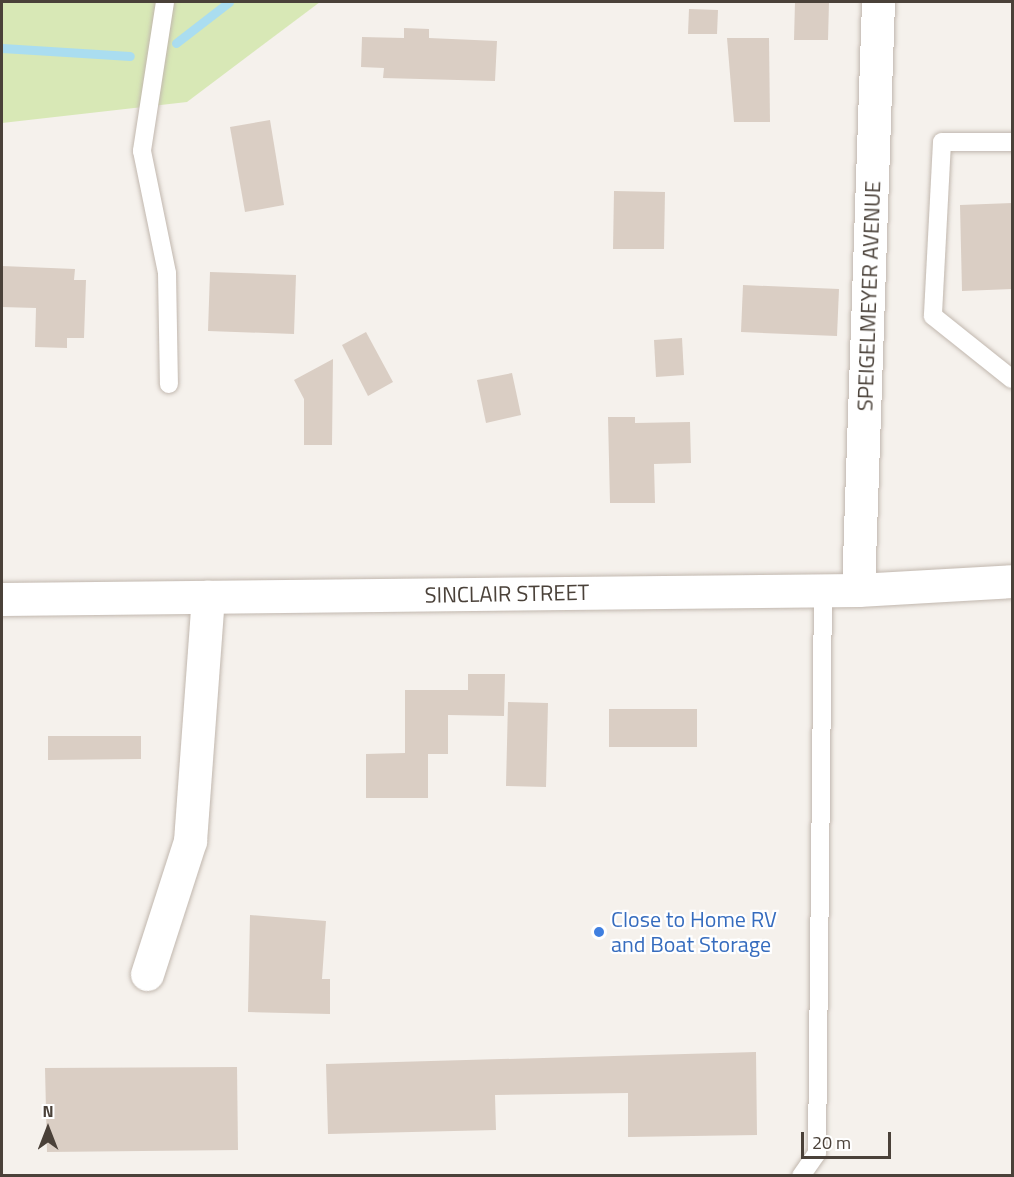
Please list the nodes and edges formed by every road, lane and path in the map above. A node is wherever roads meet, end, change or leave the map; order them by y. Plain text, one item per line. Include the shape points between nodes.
1 (165, 2) edge
2 (878, 2) edge
3 (1012, 142) edge
4 (1012, 379) edge
5 (169, 384) dead end
6 (1012, 581) edge
7 (858, 590) junction
8 (823, 591) junction
9 (208, 597) junction
10 (2, 599) edge
11 (147, 974) dead end
12 (801, 1176) edge

1 - 5 lane via 142,151 167,273
2 - 7 street, SPEIGELMEYER AVENUE
3 - 4 lane via 942,142 933,316
6 - 7 street, SINCLAIR STREET
7 - 8 street, SINCLAIR STREET
8 - 9 street, SINCLAIR STREET
8 - 12 lane via 817,1153
9 - 10 street, SINCLAIR STREET
9 - 11 street via 190,840

